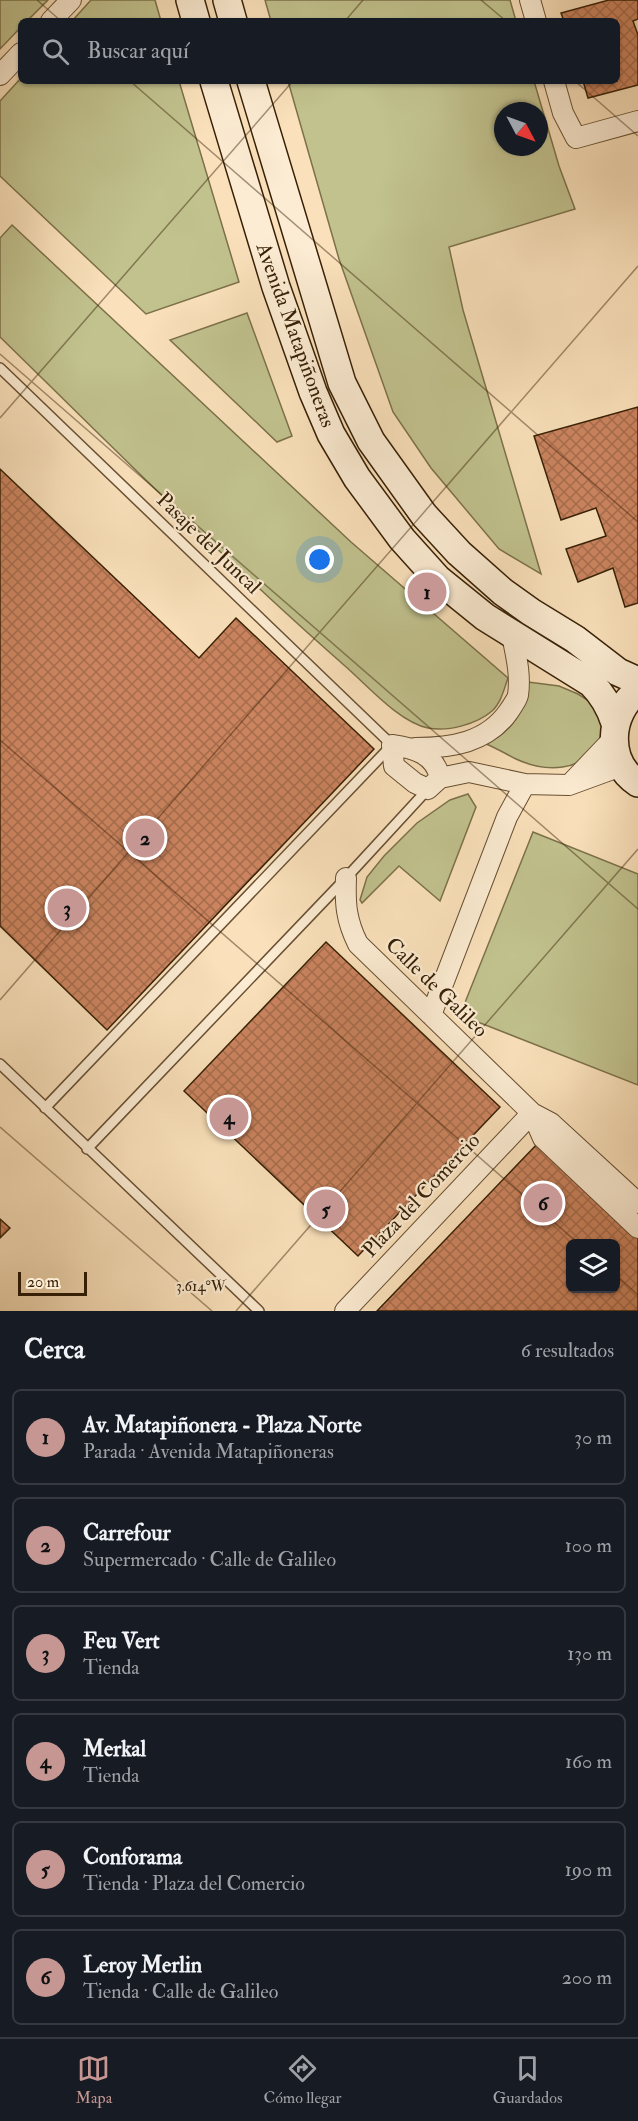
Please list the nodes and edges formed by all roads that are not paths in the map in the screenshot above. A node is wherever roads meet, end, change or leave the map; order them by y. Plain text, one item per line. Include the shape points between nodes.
1 (71, 0) edge
2 (190, 0) edge
3 (227, 0) edge
4 (530, 0) edge
5 (54, 18) edge
6 (195, 18) edge
7 (232, 18) edge
8 (535, 18) edge
9 (18, 56) edge
10 (0, 75) edge
11 (215, 84) edge
12 (252, 84) edge
13 (555, 84) edge
14 (638, 121) edge
15 (0, 368) edge
16 (512, 635) junction
17 (638, 681) edge
18 (638, 691) edge
19 (614, 731) junction
20 (392, 744) junction
21 (415, 748) junction
22 (630, 774) edge
23 (434, 783) junction
24 (525, 784) junction
25 (569, 785) junction
26 (346, 878) junction
27 (431, 1015) junction
28 (0, 1064) edge
29 (45, 1108) junction
30 (532, 1113) junction
31 (87, 1149) junction
32 (638, 1203) edge
33 (638, 1228) edge
34 (259, 1311) edge
35 (345, 1311) edge

1 - 5 street
2 - 6 street
3 - 7 street
4 - 8 street
9 - 10 street
11 - 16 street, Avenida Matapiñoneras via 276,287 331,434 357,478 402,539 438,579
12 - 17 street, Avenida Matapiñoneras via 342,383 371,441 424,515 459,553 503,592 618,672
13 - 14 street via 576,138
15 - 20 lane, Pasaje del Juncal
16 - 19 street, Avenida Matapiñoneras via 591,683 610,707
16 - 21 street via 519,671 518,697 505,716 478,739 441,748
18 - 19 street via 623,706
19 - 22 street, Avenida Matapiñoneras via 615,752
19 - 25 street
20 - 21 street
20 - 23 street via 394,766 415,783
20 - 29 lane
21 - 23 street via 438,766
22 - 25 street
23 - 24 street via 469,772
23 - 26 lane
24 - 25 street
24 - 27 street via 507,817
26 - 27 street, Calle de Galileo via 345,908 358,944
26 - 31 lane
27 - 30 street, Calle de Galileo
28 - 29 lane
29 - 31 lane
30 - 32 street, Calle de Galileo via 551,1123
30 - 33 street, Calle de Galileo via 543,1138
30 - 35 street, Plaza del Comercio
31 - 34 lane

